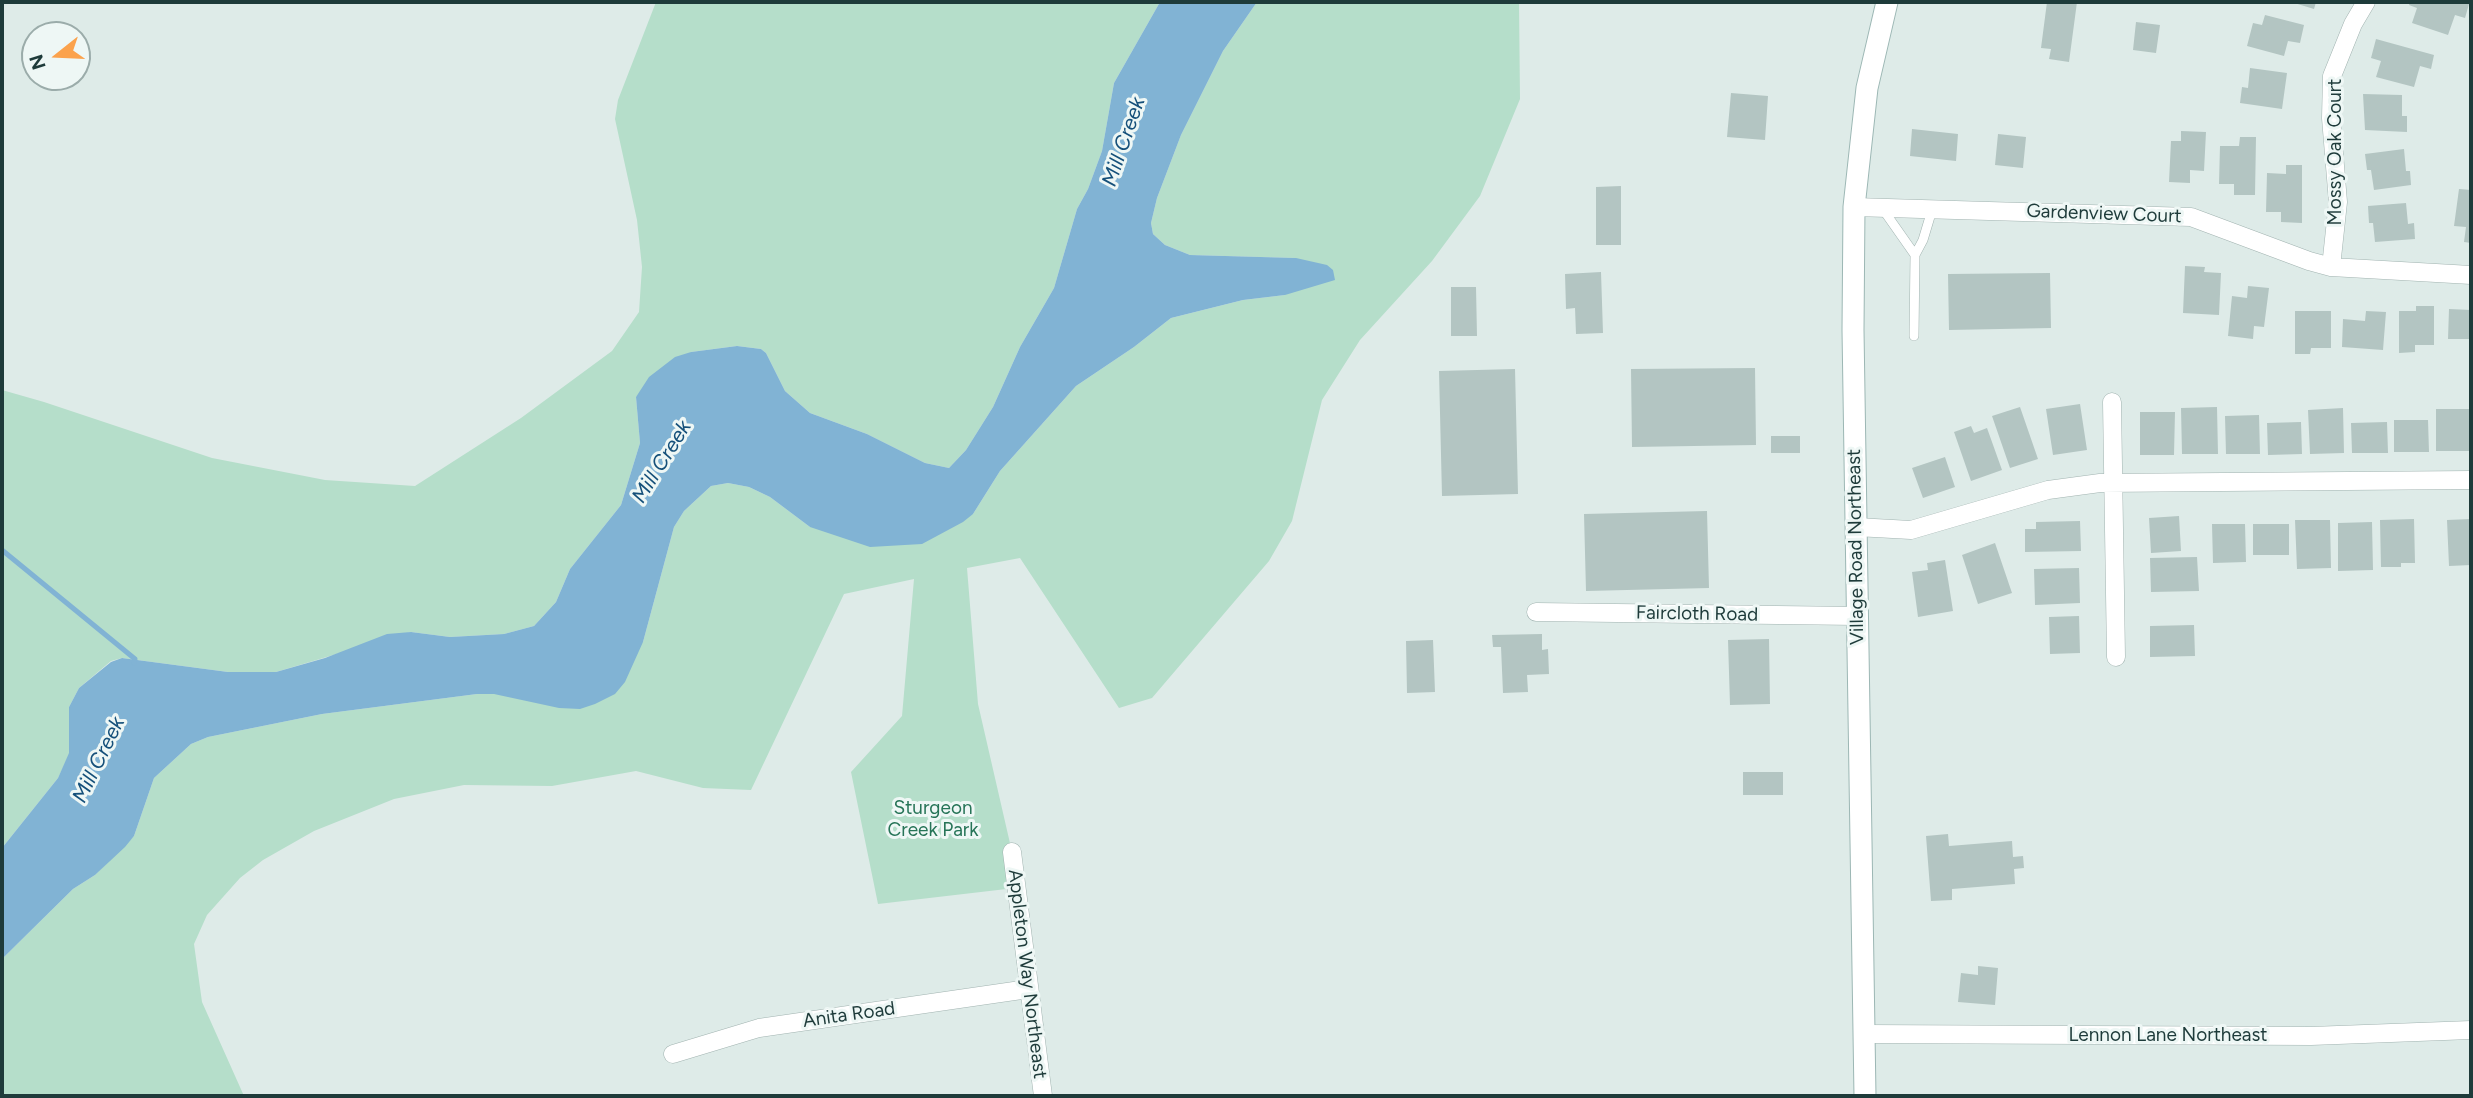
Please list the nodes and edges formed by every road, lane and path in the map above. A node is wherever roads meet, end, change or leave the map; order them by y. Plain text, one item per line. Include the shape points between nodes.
1 (1887, 2) edge
2 (2366, 2) edge
3 (1854, 207) junction
4 (1882, 208) junction
5 (1932, 210) junction
6 (1915, 255) junction
7 (2331, 267) junction
8 (2471, 275) edge
9 (1914, 336) dead end
10 (2112, 402) dead end
11 (2471, 480) edge
12 (2112, 484) junction
13 (1856, 527) junction
14 (1536, 611) dead end
15 (1857, 616) junction
16 (2116, 657) dead end
17 (1012, 852) dead end
18 (1028, 989) junction
19 (2471, 1030) edge
20 (1864, 1034) junction
21 (673, 1054) dead end
22 (1043, 1096) edge
23 (1865, 1096) edge

1 - 3 main road, Village Road Northeast via 1867,88
2 - 7 street, Mossy Oak Court via 2332,76 2338,202
3 - 4 street, Gardenview Court
3 - 13 main road, Village Road Northeast
4 - 5 street, Gardenview Court
4 - 6 lane
5 - 6 lane
5 - 7 street, Gardenview Court via 2191,217
6 - 9 lane
7 - 8 street, Gardenview Court
10 - 12 street
11 - 12 street
12 - 13 street via 2048,490 1911,530
12 - 16 street
13 - 15 main road, Village Road Northeast
14 - 15 street, Faircloth Road
15 - 20 main road, Village Road Northeast
17 - 18 street, Appleton Way Northeast
18 - 21 street, Anita Road via 759,1028
18 - 22 street, Appleton Way Northeast
19 - 20 street, Lennon Lane Northeast via 2311,1036
20 - 23 main road, Village Road Northeast

